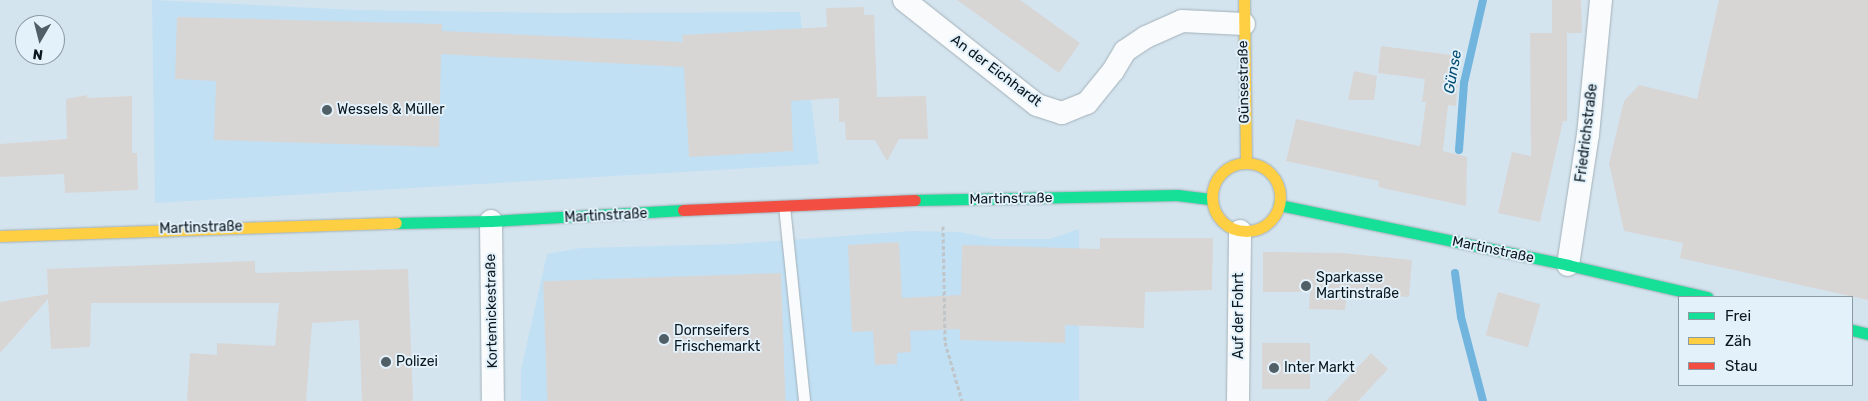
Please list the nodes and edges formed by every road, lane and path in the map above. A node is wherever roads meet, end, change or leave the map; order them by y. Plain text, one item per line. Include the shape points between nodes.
1 (904, 0) edge
2 (1244, 0) edge
3 (1601, 0) edge
4 (1244, 24) junction
5 (1246, 163) junction
6 (1212, 199) junction
7 (1279, 205) junction
8 (784, 206) junction
9 (491, 222) junction
10 (1240, 231) junction
11 (943, 234) dead end
12 (0, 236) edge
13 (1568, 265) junction
14 (1703, 296) edge
15 (1853, 330) edge
16 (1868, 334) edge
17 (493, 401) edge
18 (804, 401) edge
19 (962, 401) edge
20 (1238, 401) edge

1 - 4 street, An der Eichhardt via 1037,105 1062,113 1087,103 1125,51 1146,36 1182,21
2 - 4 street, Günsestraße
3 - 13 street, Friedrichstraße via 1589,126
4 - 5 street, Günsestraße
5 - 6 street via 1221,173 1212,189
5 - 7 street via 1272,176 1278,185
6 - 8 street, Martinstraße via 1167,195
6 - 10 street via 1213,208 1223,223
7 - 10 street via 1264,226
7 - 13 street, Martinstraße
8 - 9 street, Martinstraße
8 - 18 lane
9 - 12 street, Martinstraße
9 - 17 street, Kortemickestraße
10 - 20 street, Auf der Fohrt
11 - 19 path via 945,342
13 - 14 street, Martinstraße
15 - 16 street

